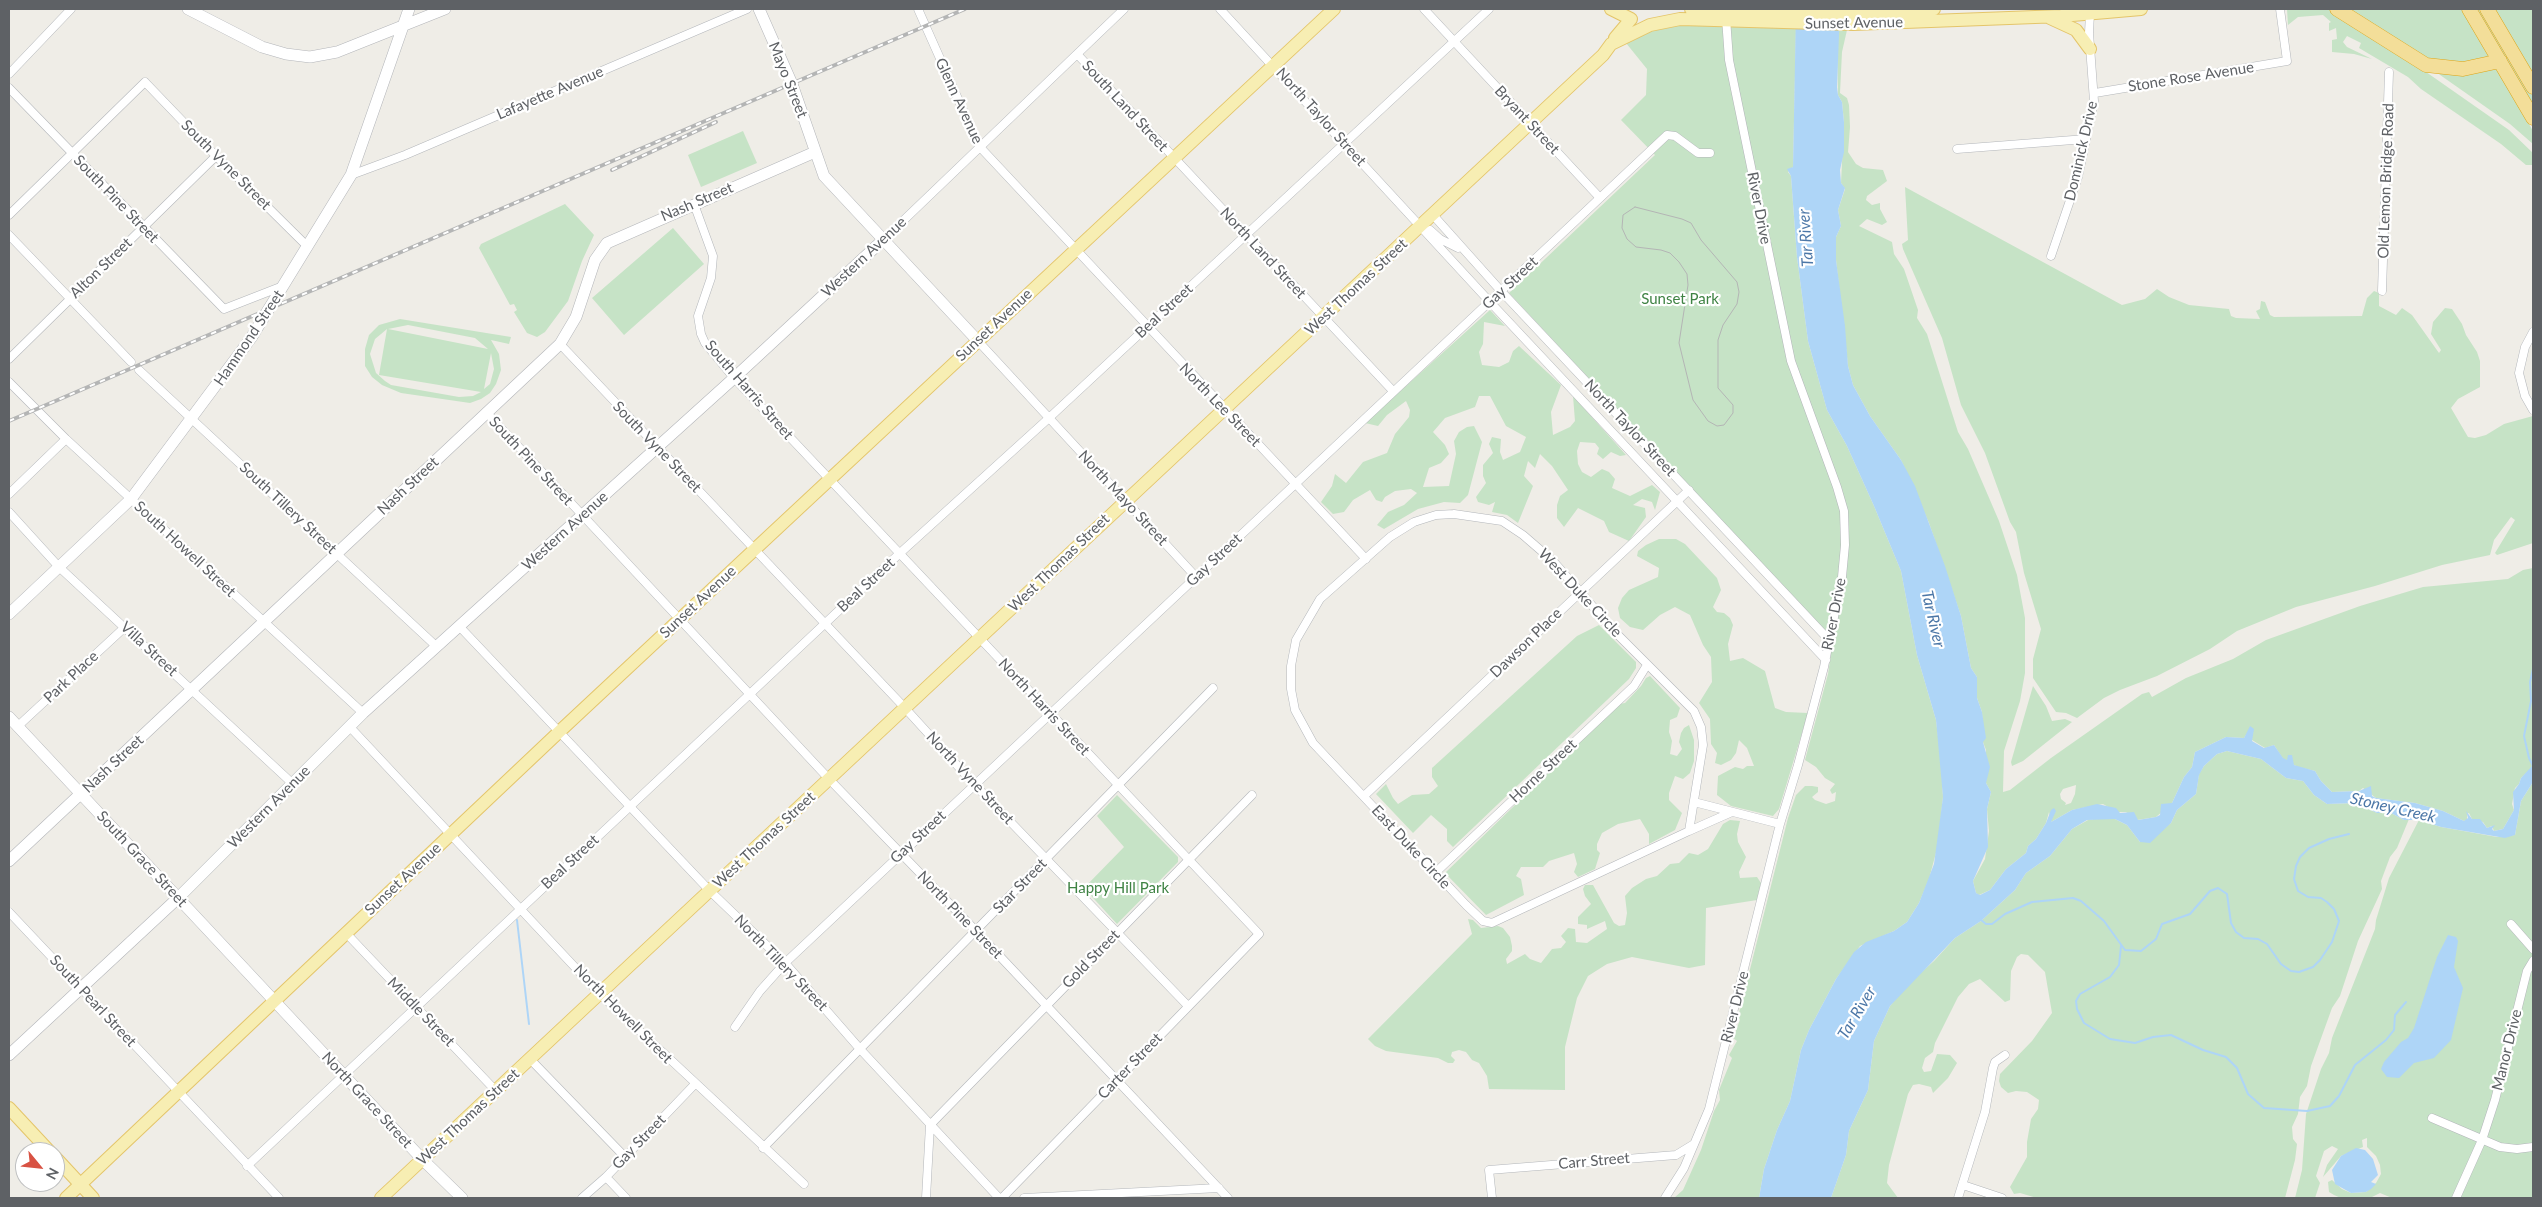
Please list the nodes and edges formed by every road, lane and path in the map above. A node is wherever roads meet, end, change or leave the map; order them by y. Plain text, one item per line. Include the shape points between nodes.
1 (71, 9) edge
2 (188, 9) edge
3 (409, 9) edge
4 (445, 9) edge
5 (747, 9) edge
6 (759, 9) edge
7 (918, 9) edge
8 (1124, 9) edge
9 (1220, 9) edge
10 (1334, 9) edge
11 (1424, 9) edge
12 (1488, 9) edge
13 (1611, 9) edge
14 (1691, 9) edge
15 (1753, 9) edge
16 (1934, 9) edge
17 (2141, 9) edge
18 (2280, 9) edge
19 (2337, 9) edge
20 (2469, 9) edge
21 (2487, 9) edge
22 (2092, 11) edge
23 (1727, 13) edge
24 (2046, 16) junction
25 (1777, 17) junction
26 (1854, 18) junction
27 (401, 28) junction
28 (1454, 42) junction
29 (1611, 44) junction
30 (2090, 49) junction
31 (1077, 54) junction
32 (2500, 61) junction
33 (1273, 64) junction
34 (2389, 72) dead end
35 (9, 74) edge
36 (2533, 87) edge
37 (9, 88) edge
38 (2095, 93) junction
39 (2533, 118) edge
40 (1529, 124) junction
41 (2086, 139) junction
42 (1345, 142) junction
43 (979, 146) junction
44 (1957, 149) dead end
45 (815, 152) junction
46 (1710, 153) dead end
47 (72, 154) junction
48 (216, 156) junction
49 (1174, 158) junction
50 (351, 175) junction
51 (1600, 198) junction
52 (694, 204) junction
53 (9, 215) edge
54 (1426, 222) junction
55 (143, 228) junction
56 (9, 235) edge
57 (1246, 235) junction
58 (883, 240) junction
59 (308, 247) junction
60 (1074, 250) junction
61 (2051, 256) dead end
62 (1475, 262) junction
63 (284, 285) junction
64 (1501, 291) junction
65 (2382, 291) dead end
66 (69, 299) junction
67 (1490, 302) junction
68 (1324, 317) junction
69 (1146, 327) junction
70 (2533, 332) edge
71 (977, 340) junction
72 (560, 344) junction
73 (9, 359) edge
74 (131, 362) dead end
75 (139, 370) dead end
76 (734, 378) junction
77 (9, 382) edge
78 (1393, 391) junction
79 (1224, 410) junction
80 (2533, 410) edge
81 (486, 412) junction
82 (1049, 418) junction
83 (191, 419) junction
84 (66, 439) junction
85 (658, 448) junction
86 (830, 480) junction
87 (1295, 484) junction
88 (1689, 490) junction
89 (9, 494) edge
90 (131, 499) junction
91 (1126, 500) junction
92 (1678, 501) junction
93 (9, 512) edge
94 (582, 516) junction
95 (755, 549) junction
96 (336, 552) junction
97 (899, 554) junction
98 (1366, 559) junction
99 (59, 567) junction
100 (1197, 578) junction
101 (1580, 593) junction
102 (9, 614) edge
103 (679, 619) junction
104 (264, 622) junction
105 (825, 623) junction
106 (459, 626) junction
107 (125, 627) junction
108 (980, 639) junction
109 (1829, 640) junction
110 (436, 646) junction
111 (1826, 660) junction
112 (1647, 665) junction
113 (1213, 688) dead end
114 (192, 690) junction
115 (750, 693) junction
116 (906, 708) junction
117 (363, 713) junction
118 (1049, 714) junction
119 (9, 717) edge
120 (17, 726) junction
121 (349, 726) junction
122 (560, 731) junction
123 (829, 779) junction
124 (293, 784) junction
125 (974, 785) junction
126 (1118, 786) junction
127 (81, 794) junction
128 (1252, 795) dead end
129 (1364, 796) junction
130 (1694, 802) junction
131 (630, 807) junction
132 (1732, 812) junction
133 (1780, 824) junction
134 (1689, 831) junction
135 (451, 834) junction
136 (901, 853) junction
137 (1046, 859) junction
138 (1188, 859) junction
139 (9, 861) edge
140 (1435, 873) junction
141 (710, 891) junction
142 (178, 898) junction
143 (520, 909) junction
144 (9, 912) edge
145 (2512, 924) dead end
146 (976, 931) junction
147 (346, 933) junction
148 (1116, 933) junction
149 (1259, 934) joint
150 (2533, 949) edge
151 (2533, 961) edge
152 (785, 963) junction
153 (81, 988) junction
154 (600, 994) junction
155 (275, 1001) junction
156 (416, 1006) junction
157 (1045, 1006) junction
158 (1188, 1006) junction
159 (735, 1027) dead end
160 (860, 1049) junction
161 (9, 1055) edge
162 (2005, 1055) dead end
163 (530, 1059) junction
164 (344, 1074) junction
165 (1116, 1080) junction
166 (694, 1085) junction
167 (177, 1091) junction
168 (496, 1091) junction
169 (9, 1108) edge
170 (2432, 1118) dead end
171 (930, 1124) junction
172 (2482, 1140) junction
173 (41, 1142) edge
174 (1696, 1143) junction
175 (2533, 1147) edge
176 (764, 1148) junction
177 (625, 1157) junction
178 (423, 1160) junction
179 (247, 1166) junction
180 (65, 1168) edge
181 (606, 1177) junction
182 (80, 1184) junction
183 (804, 1184) dead end
184 (1963, 1185) junction
185 (1219, 1188) junction
186 (66, 1198) edge
187 (93, 1198) edge
188 (279, 1198) edge
189 (381, 1198) edge
190 (462, 1198) edge
191 (582, 1198) edge
192 (626, 1198) edge
193 (926, 1198) edge
194 (1001, 1198) edge
195 (1024, 1198) edge
196 (1228, 1198) edge
197 (1492, 1198) edge
198 (1665, 1198) edge
199 (1958, 1198) edge
200 (2002, 1198) edge
201 (2456, 1198) edge

1 - 35 street
2 - 27 street via 262,47 310,57 337,52
3 - 27 street, Hammond Street
4 - 27 street
5 - 50 street, Lafayette Avenue
6 - 45 street, Mayo Street via 792,84
7 - 43 street, Glenn Avenue
8 - 31 street, Western Avenue
9 - 33 street, North Taylor Street
10 - 33 main road, Sunset Avenue
11 - 28 street, Bryant Street
12 - 28 street, Beal Street
13 - 29 main road via 1631,19
14 - 23 main road, Sunset Avenue
15 - 23 main road, Sunset Avenue
15 - 25 main road, Sunset Avenue
16 - 26 main road, Sunset Avenue
17 - 22 main road, Sunset Avenue
18 - 38 street, Stone Rose Avenue via 2287,61
19 - 32 highway via 2426,65 2463,69
20 - 32 highway
21 - 36 highway
22 - 24 main road, Sunset Avenue
22 - 30 street, Dominick Drive
23 - 25 main road, West Thomas Street
23 - 29 main road, West Thomas Street via 1666,20
23 - 109 street, River Drive via 1729,60 1791,361 1831,465 1844,511 1842,577
24 - 26 main road, Sunset Avenue
24 - 30 main road via 2076,30
25 - 26 main road, Sunset Avenue
27 - 50 street, Hammond Street
28 - 40 street, Bryant Street
28 - 42 street, Beal Street
29 - 40 main road, West Thomas Street
30 - 38 street, Dominick Drive
31 - 43 street, Western Avenue
31 - 49 street, South Land Street
32 - 39 highway
33 - 42 street, North Taylor Street
33 - 49 main road, Sunset Avenue
34 - 65 street, Old Lemon Bridge Road
37 - 47 street, South Pine Street
38 - 41 street, Dominick Drive
40 - 51 street, Bryant Street
40 - 54 main road, West Thomas Street
41 - 44 street
41 - 61 street, Dominick Drive via 2078,177
42 - 54 street, North Taylor Street
42 - 57 street, Beal Street
43 - 58 street, Western Avenue
43 - 60 street, Glenn Avenue
45 - 52 street, Nash Street
45 - 58 street, Mayo Street via 824,176
46 - 51 street, Gay Street via 1698,153 1675,136 1668,135
47 - 48 street, South Vyne Street via 145,82
47 - 53 street
47 - 55 street, South Pine Street
48 - 55 street, Alton Street
48 - 59 street, South Vyne Street
49 - 57 street, North Land Street
49 - 60 main road, Sunset Avenue
50 - 59 street, Hammond Street
51 - 64 street, Gay Street
52 - 72 street, Nash Street via 614,238 602,248 592,267 572,328
52 - 76 street, South Harris Street via 710,243 714,267 699,310 700,334
54 - 62 street, North Taylor Street
54 - 62 street via 1436,236
54 - 67 street
54 - 68 main road, West Thomas Street
55 - 63 street, South Pine Street via 224,309
55 - 66 street, Alton Street
56 - 66 street
57 - 68 street, North Land Street
57 - 69 street, Beal Street
58 - 71 street, Mayo Street
58 - 76 street, Western Avenue
59 - 63 street, Hammond Street
60 - 69 street, North Lee Street
60 - 71 main road, Sunset Avenue
62 - 64 street, North Taylor Street
63 - 83 street, Hammond Street via 251,338
64 - 67 street, Gay Street
64 - 88 street, North Taylor Street
66 - 73 street, Alton Street
66 - 74 street
67 - 78 street, Gay Street
67 - 92 street
68 - 78 street, North Land Street
68 - 79 main road, West Thomas Street
69 - 79 street, North Lee Street
69 - 82 street, Beal Street
70 - 80 street via 2522,355 2519,373 2525,396
71 - 82 street
71 - 86 main road, Sunset Avenue
72 - 81 street, Nash Street
72 - 85 street, South Vyne Street
75 - 83 street, South Tillery Street
76 - 85 street, Western Avenue
76 - 86 street, South Harris Street
77 - 84 street, South Howell Street
78 - 87 street, Gay Street
79 - 87 street, North Lee Street
79 - 91 main road, West Thomas Street
81 - 94 street, South Pine Street
81 - 96 street, Nash Street
82 - 91 street, North Mayo Street
82 - 97 street, Beal Street
83 - 90 street, Hammond Street
83 - 96 street, South Tillery Street
84 - 89 street
84 - 90 street, South Howell Street
85 - 94 street, Western Avenue
85 - 95 street, South Vyne Street
86 - 95 main road, Sunset Avenue
86 - 97 street, North Harris Street
87 - 98 street, North Lee Street
87 - 100 street, Gay Street
88 - 92 street, Dawson Place
88 - 109 street, North Taylor Street
90 - 99 street, Hammond Street
90 - 104 street, South Howell Street
91 - 100 street, North Mayo Street
91 - 108 main road, West Thomas Street
92 - 101 street, Dawson Place
92 - 111 street
93 - 99 street, Villa Street
94 - 103 street, South Pine Street
94 - 106 street, Western Avenue
95 - 103 main road, Sunset Avenue
95 - 105 street, North Vyne Street
96 - 104 street, Nash Street
96 - 110 street, South Tillery Street
97 - 105 street, Beal Street
97 - 108 street, North Harris Street
98 - 101 street, West Duke Circle via 1390,537 1414,522 1436,515 1477,516 1502,521 1523,535 1553,561
98 - 129 street, East Duke Circle via 1320,600 1296,640 1291,666 1295,710 1304,728 1313,743
99 - 102 street, Hammond Street
99 - 107 street, Villa Street
100 - 118 street, Gay Street
101 - 112 street, West Duke Circle
101 - 129 street, Dawson Place
103 - 115 street, North Pine Street
103 - 122 main road, Sunset Avenue
104 - 114 street, Nash Street
104 - 117 street, South Howell Street
105 - 115 street, Beal Street
105 - 116 street, North Vyne Street
106 - 110 street, Western Avenue
106 - 122 street
107 - 114 street, Villa Street
107 - 120 street, Park Place
108 - 116 main road, West Thomas Street
108 - 118 street, North Harris Street
109 - 111 street, River Drive
110 - 117 street, Western Avenue
111 - 133 street, River Drive
112 - 130 street, West Duke Circle via 1694,711 1700,727 1703,745
112 - 140 street, Horne Street via 1634,686
113 - 126 street, Star Street
114 - 124 street, Villa Street
114 - 127 street, Nash Street
115 - 123 street, North Pine Street
115 - 131 street, Beal Street
116 - 123 main road, West Thomas Street
116 - 125 street, North Vyne Street
117 - 121 street, Western Avenue
118 - 125 street, Gay Street
118 - 126 street, North Harris Street
119 - 120 street, South Grace Street
120 - 127 street, South Grace Street
121 - 124 street, Western Avenue
121 - 135 street
122 - 131 street, North Tillery Street
122 - 135 main road, Sunset Avenue
123 - 136 street, North Pine Street
123 - 141 main road, West Thomas Street
124 - 142 street, Western Avenue
125 - 136 street, Gay Street
125 - 137 street, North Vyne Street
126 - 137 street, Star Street
126 - 138 street, North Harris Street
127 - 139 street, Nash Street
127 - 142 street, South Grace Street
128 - 138 street, Gold Street
129 - 140 street, East Duke Circle
130 - 132 street
130 - 134 street
131 - 141 street, North Tillery Street
131 - 143 street, Beal Street
132 - 133 street
132 - 134 street, East Duke Circle
133 - 174 street, River Drive via 1711,1100
134 - 140 street, East Duke Circle via 1492,923 1482,921
135 - 143 street, North Howell Street
135 - 147 main road, Sunset Avenue
136 - 146 street, North Pine Street
136 - 152 street, Gay Street
137 - 146 street, Star Street
137 - 148 street, North Vyne Street
138 - 148 street, Gold Street
138 - 149 street, North Harris Street
141 - 152 street, North Tillery Street
141 - 154 main road, West Thomas Street
142 - 153 street, Western Avenue
142 - 155 street, South Grace Street
143 - 154 street, North Howell Street
143 - 156 street, Beal Street
144 - 153 street, South Pearl Street
145 - 150 street
146 - 157 street, North Pine Street
146 - 160 street, Star Street
147 - 155 main road, Sunset Avenue
147 - 156 street, Middle Street
148 - 157 street, Gold Street
148 - 158 street, North Vyne Street
149 - 158 street, Carter Street
151 - 172 street, Manor Drive via 2527,971
152 - 159 street, Gay Street via 760,990
152 - 160 street, North Tillery Street
153 - 161 street, Western Avenue
153 - 167 street, South Pearl Street
154 - 163 main road, West Thomas Street
154 - 166 street, North Howell Street
155 - 164 street, North Grace Street
155 - 167 main road, Sunset Avenue
156 - 164 street, Beal Street
156 - 168 street, Middle Street
157 - 165 street, North Pine Street
157 - 171 street, Gold Street
158 - 165 street, Carter Street
160 - 171 street, North Tillery Street
160 - 176 street, Star Street
162 - 184 street via 1995,1062 1993,1068 1989,1096
163 - 168 main road, West Thomas Street
163 - 177 street
164 - 178 street, North Grace Street
164 - 179 street, Beal Street
165 - 185 street, North Pine Street
165 - 194 street, Carter Street
166 - 176 street, North Howell Street
166 - 177 street, Gay Street
167 - 179 street, South Pearl Street
167 - 182 main road, Sunset Avenue
168 - 178 main road, West Thomas Street
169 - 173 main road
170 - 172 street
171 - 193 street
171 - 194 street, North Tillery Street
172 - 175 street via 2500,1147
172 - 201 street, Manor Drive
174 - 197 street, Carr Street via 1676,1155 1489,1170
174 - 198 street, River Drive
176 - 183 street, North Howell Street
177 - 181 street, Gay Street
178 - 189 main road, West Thomas Street
178 - 190 street, North Grace Street
179 - 188 street, South Pearl Street
180 - 182 main road
181 - 191 street, Gay Street
181 - 192 street
182 - 186 main road, Sunset Avenue
182 - 187 main road
184 - 199 street
184 - 200 street
185 - 195 street
185 - 196 street, North Pine Street

